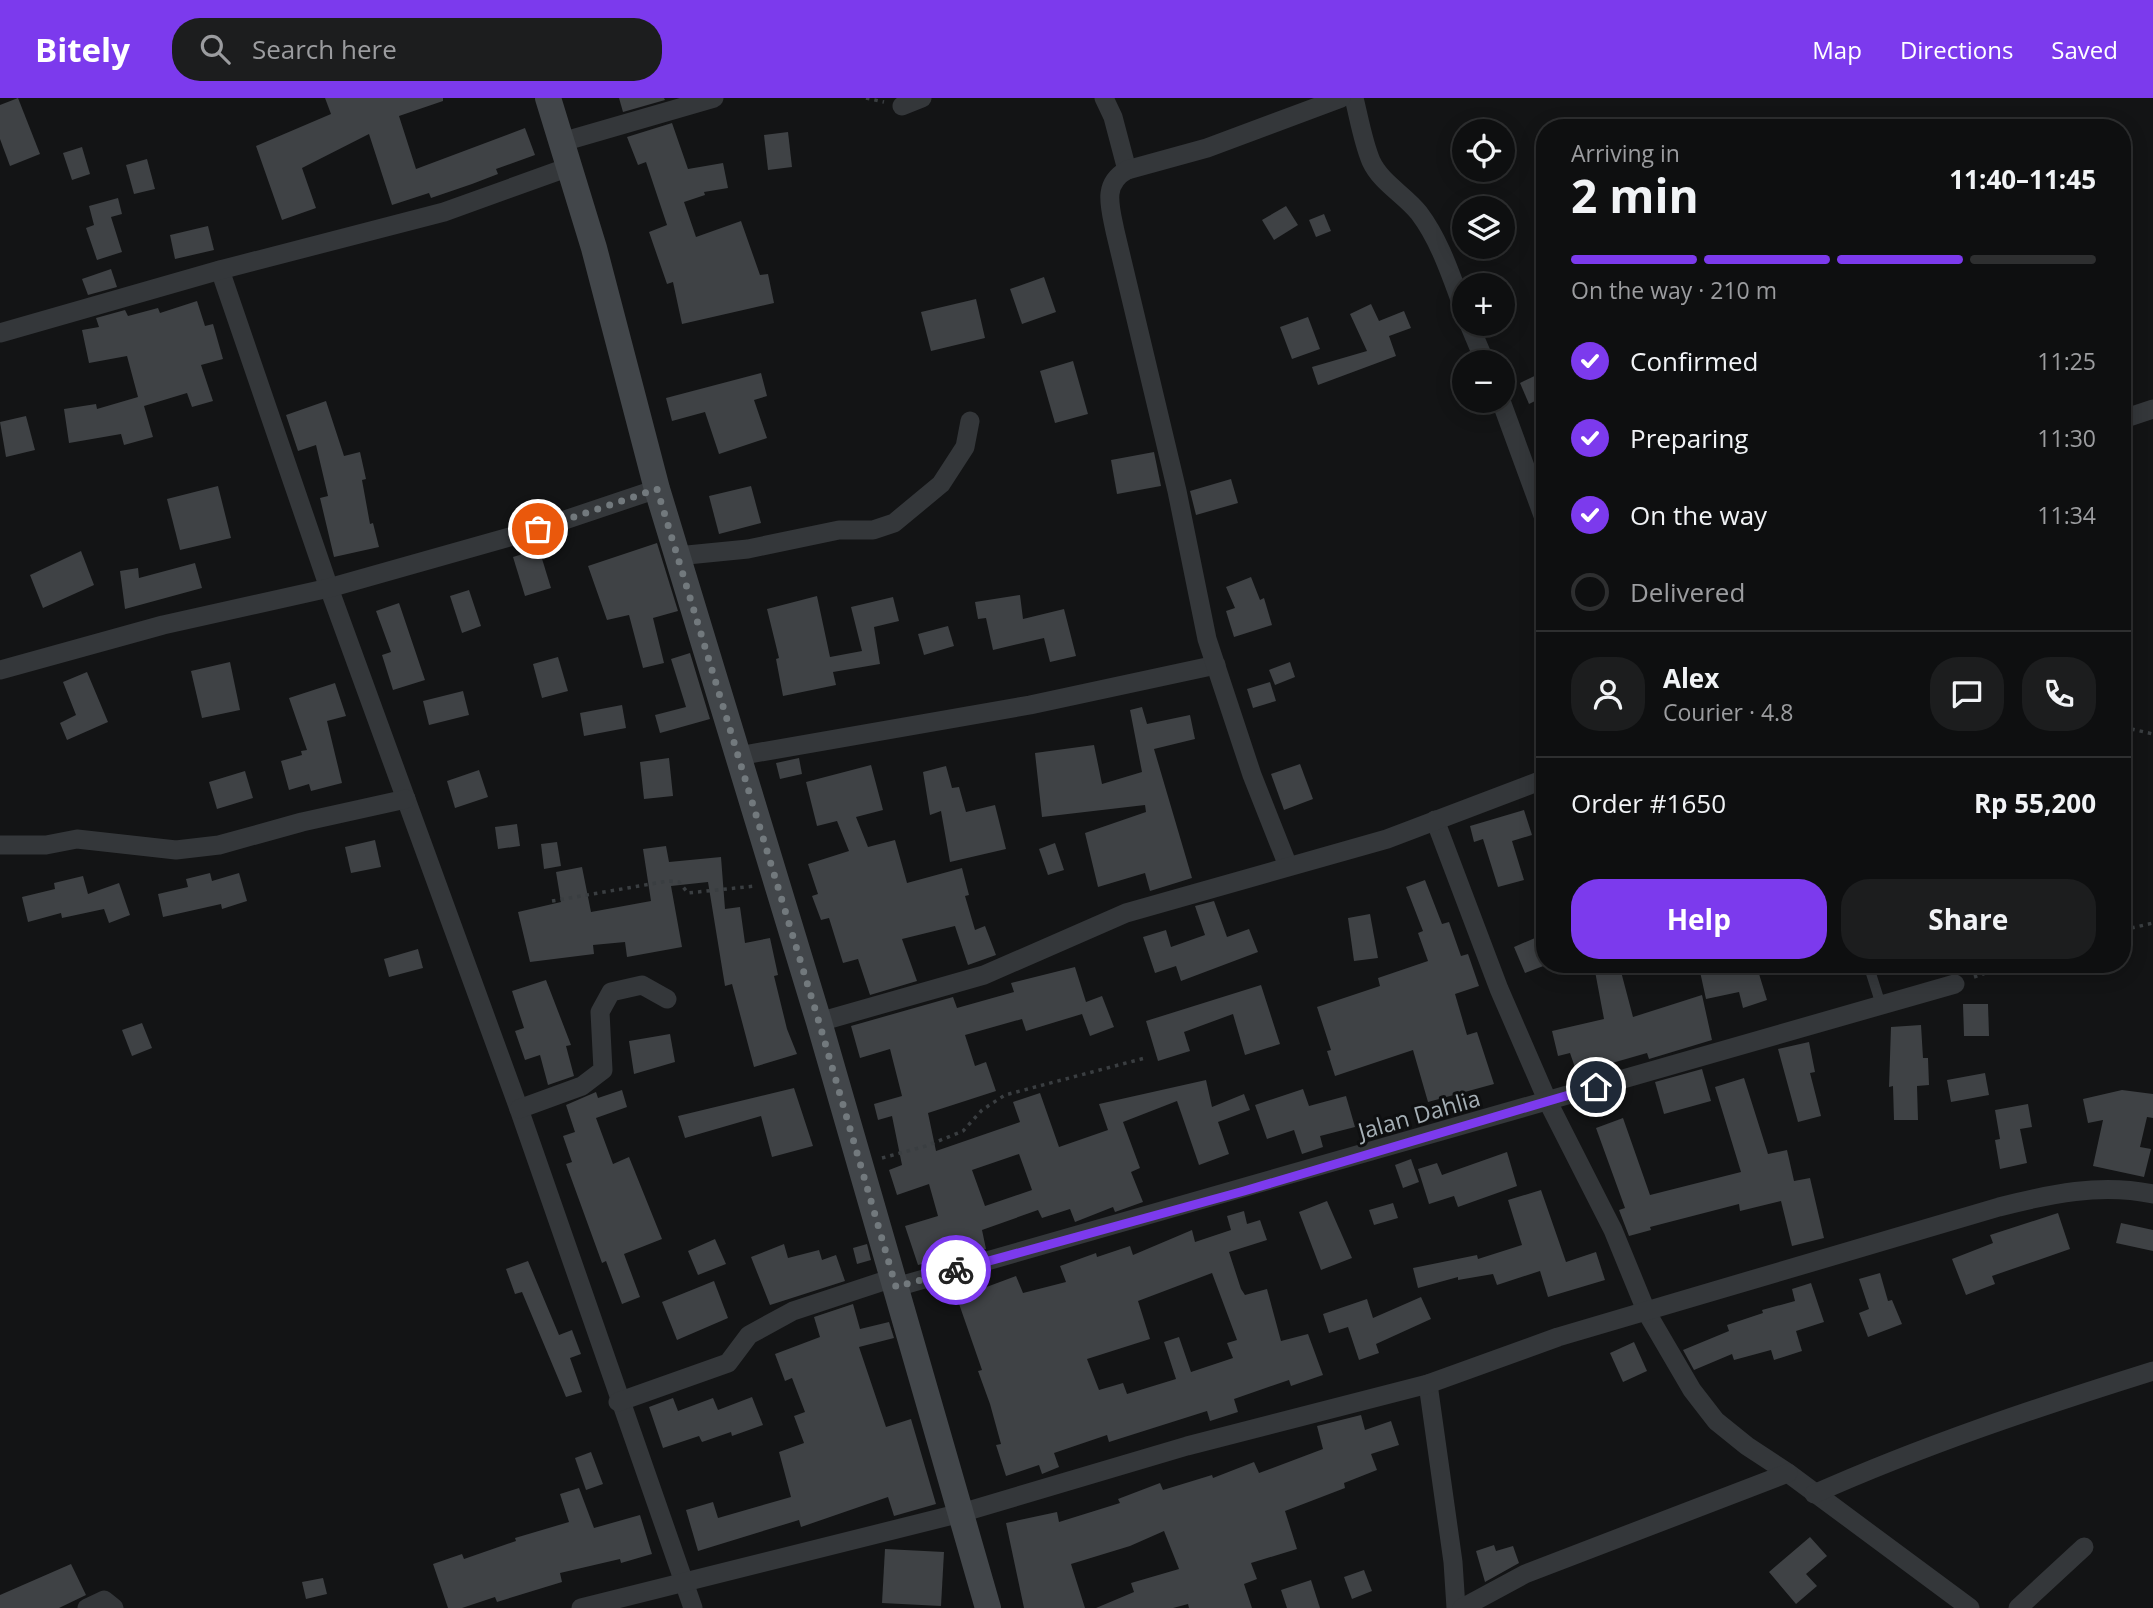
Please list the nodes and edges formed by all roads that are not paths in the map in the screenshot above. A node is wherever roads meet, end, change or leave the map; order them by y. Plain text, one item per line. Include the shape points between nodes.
1 (548, 98) edge
2 (714, 98) edge
3 (922, 98) edge
4 (1104, 98) edge
5 (1341, 98) edge
6 (1354, 98) edge
7 (902, 106) dead end
8 (565, 154) junction
9 (1127, 170) junction
10 (220, 270) junction
11 (1452, 280) edge
12 (0, 333) edge
13 (2153, 409) edge
14 (1505, 413) edge
15 (2131, 416) edge
16 (970, 421) dead end
17 (657, 489) junction
18 (1536, 497) edge
19 (677, 556) junction
20 (329, 588) junction
21 (1216, 665) junction
22 (0, 670) edge
23 (738, 756) junction
24 (1536, 782) edge
25 (406, 799) junction
26 (1435, 820) junction
27 (0, 845) edge
28 (1288, 866) junction
29 (1871, 973) edge
30 (1955, 984) road end
31 (667, 999) dead end
32 (1881, 1005) junction
33 (819, 1022) junction
34 (1548, 1102) junction
35 (519, 1109) junction
36 (2153, 1194) edge
37 (895, 1282) junction
38 (1647, 1313) junction
39 (2153, 1371) edge
40 (1428, 1384) junction
41 (618, 1402) junction
42 (1788, 1473) junction
43 (1814, 1494) junction
44 (961, 1513) junction
45 (2084, 1547) dead end
46 (684, 1580) junction
47 (87, 1608) edge
48 (114, 1608) edge
49 (581, 1608) edge
50 (693, 1608) edge
51 (988, 1608) edge
52 (1456, 1608) edge
53 (1462, 1608) edge
54 (1970, 1608) edge
55 (2018, 1608) edge

1 - 8 main road
2 - 8 street
3 - 7 street
4 - 9 street
5 - 9 street via 1207,148
6 - 11 street via 1371,161 1422,217
8 - 10 street via 443,212
8 - 17 main road
9 - 21 street via 1116,176 1109,189 1115,230
10 - 12 street
10 - 20 street
13 - 15 street
14 - 18 street
16 - 19 street via 965,447 941,484 894,523 873,530 839,530 748,549
17 - 19 main road
17 - 20 street via 538,529
19 - 23 main road
20 - 22 street via 163,625
20 - 25 street
21 - 23 street via 1017,707
21 - 28 street
23 - 33 main road
24 - 26 street
25 - 27 street via 219,845 176,849 77,839 46,845
25 - 35 street
26 - 28 street via 1387,839
26 - 34 street
28 - 33 street via 1126,913 984,975
29 - 32 lane
30 - 32 street, Jalan Dahlia
31 - 35 street via 642,985 611,992 600,1012 603,1070 582,1086
32 - 34 street, Jalan Dahlia
33 - 37 main road
34 - 37 street, Jalan Dahlia via 1244,1191
34 - 38 street via 1614,1230
35 - 41 street
36 - 38 street via 2097,1189 2055,1193
37 - 41 street, Jalan Dahlia via 793,1311 749,1335 728,1363
37 - 44 main road
38 - 40 street via 1558,1337
38 - 42 street via 1716,1421
39 - 43 street via 2030,1409
40 - 44 street via 1187,1446
40 - 52 street via 1454,1562
41 - 46 street
42 - 43 street
42 - 53 street via 1525,1574
43 - 54 street
44 - 46 street
44 - 51 main road
45 - 55 street
46 - 49 street
46 - 50 street
47 - 48 street via 104,1600

